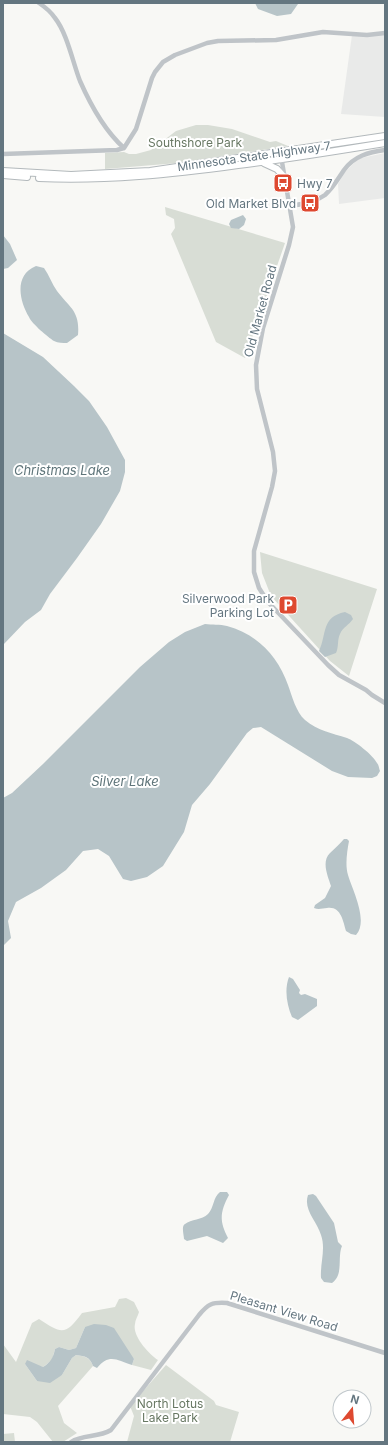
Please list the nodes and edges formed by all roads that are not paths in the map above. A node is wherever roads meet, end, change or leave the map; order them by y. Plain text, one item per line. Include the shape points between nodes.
1 (39, 3) edge
2 (385, 33) edge
3 (385, 136) edge
4 (385, 143) edge
5 (124, 148) junction
6 (385, 150) edge
7 (281, 152) junction
8 (3, 154) edge
9 (282, 160) junction
10 (256, 163) junction
11 (3, 170) edge
12 (3, 175) edge
13 (285, 178) junction
14 (289, 206) junction
15 (385, 703) edge
16 (385, 1353) edge
17 (71, 1442) edge

1 - 5 street via 58,22 80,81 95,112 114,139
2 - 5 street via 366,35 323,32 276,40 222,40 175,56 163,62 155,72 136,128
3 - 7 main road, Minnesota State Highway 7
4 - 9 main road, Minnesota State Highway 7
5 - 8 street
6 - 14 street via 367,153 354,160 321,198
7 - 9 street, Old Market Road
7 - 11 main road, Minnesota State Highway 7 via 178,168 117,173 70,175
9 - 10 main road, Minnesota State Highway 7
9 - 13 street, Old Market Road
10 - 12 main road, Minnesota State Highway 7 via 184,173 118,178 70,179
10 - 13 main road via 274,167
13 - 14 street, Old Market Road
14 - 15 street, Old Market Road via 292,236 263,328 256,365 257,389 275,470 254,550 254,568 259,588 268,602 328,665 339,675
16 - 17 street, Pleasant View Road via 227,1303 210,1304 111,1430 105,1434

